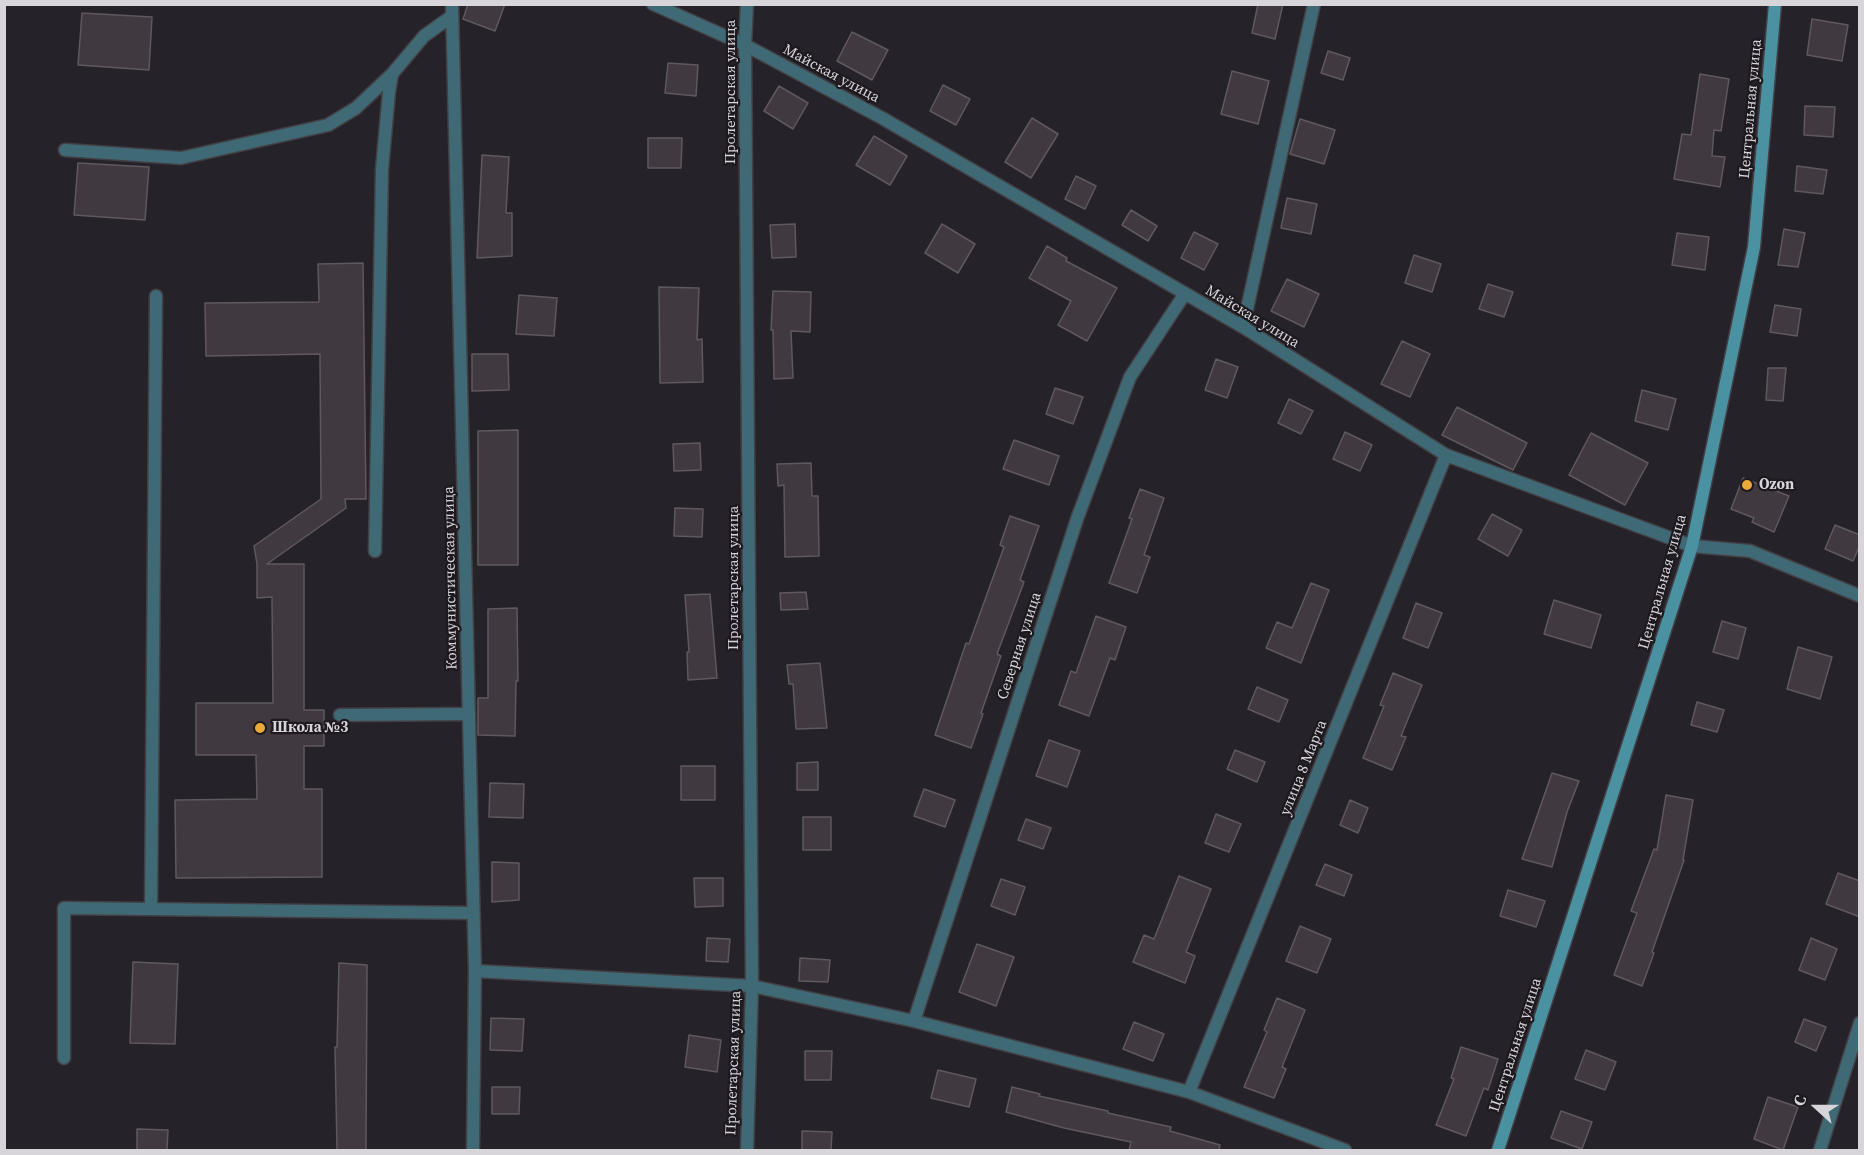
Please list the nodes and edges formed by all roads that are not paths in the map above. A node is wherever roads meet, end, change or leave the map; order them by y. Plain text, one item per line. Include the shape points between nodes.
1 (653, 4) edge
2 (747, 4) edge
3 (1314, 4) edge
4 (1775, 4) edge
5 (452, 10) edge
6 (745, 45) junction
7 (392, 74) junction
8 (64, 150) dead end
9 (1184, 295) junction
10 (156, 296) dead end
11 (1243, 327) junction
12 (1446, 455) junction
13 (1692, 546) junction
14 (375, 551) dead end
15 (1860, 596) edge
16 (469, 714) junction
17 (340, 715) dead end
18 (152, 909) junction
19 (473, 913) junction
20 (475, 971) junction
21 (752, 986) junction
22 (914, 1021) junction
23 (1860, 1023) edge
24 (64, 1058) dead end
25 (1189, 1092) junction
26 (473, 1150) edge
27 (747, 1150) edge
28 (1345, 1150) edge
29 (1498, 1150) edge
30 (1820, 1150) edge

1 - 6 street, Майская улица
2 - 6 street, Пролетарская улица
3 - 11 street
4 - 13 main road, Центральная улица via 1754,247
5 - 7 street
5 - 16 street, Коммунистическая улица
6 - 9 street, Майская улица via 882,118
6 - 21 street, Пролетарская улица
7 - 8 street via 356,108 327,125 182,158
7 - 14 street via 382,169
9 - 11 street, Майская улица
9 - 22 street, Северная улица via 1130,377 1077,519
10 - 18 street
11 - 12 street, Майская улица
12 - 13 street, Майская улица
12 - 25 street, улица 8 Марта
13 - 15 street, Майская улица via 1750,551
13 - 29 main road, Центральная улица
16 - 17 street
16 - 19 street, Коммунистическая улица
18 - 19 street
18 - 24 street via 64,908
19 - 20 street, Коммунистическая улица
20 - 21 street
20 - 26 street, Коммунистическая улица
21 - 22 street
21 - 27 street, Пролетарская улица
22 - 25 street
23 - 30 street
25 - 28 street

